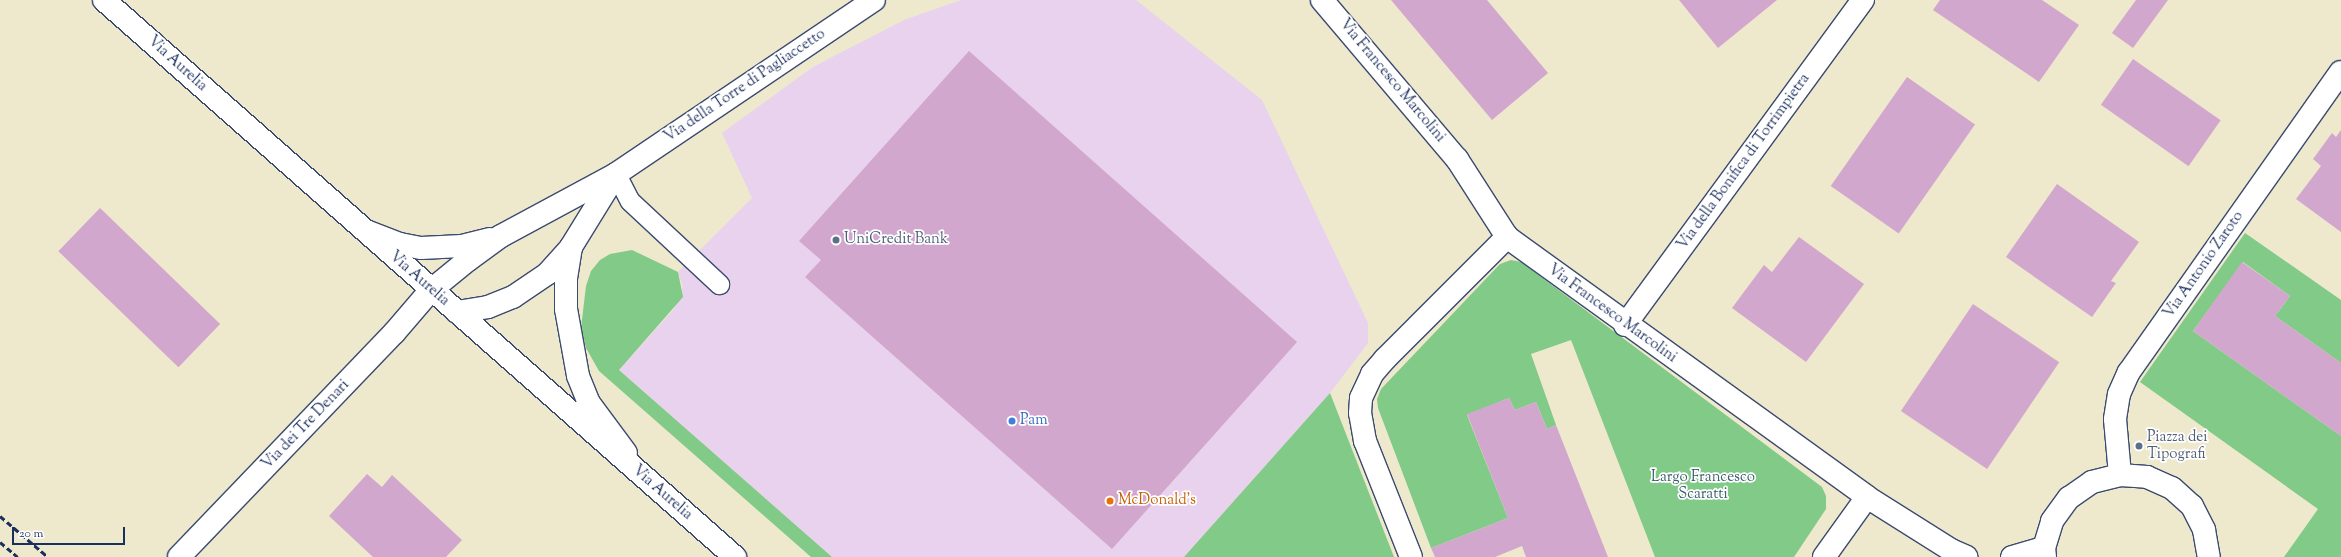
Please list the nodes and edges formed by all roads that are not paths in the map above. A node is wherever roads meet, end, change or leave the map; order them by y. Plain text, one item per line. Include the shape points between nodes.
1 (104, 0) edge
2 (874, 0) edge
3 (1322, 0) edge
4 (1863, 0) edge
5 (2341, 72) edge
6 (616, 174) junction
7 (361, 228) junction
8 (501, 236) junction
9 (1507, 237) junction
10 (571, 247) junction
11 (719, 284) dead end
12 (430, 291) junction
13 (457, 312) junction
14 (1625, 325) junction
15 (2120, 475) junction
16 (649, 481) junction
17 (1867, 497) junction
18 (2044, 553) edge
19 (179, 557) edge
20 (735, 557) edge
21 (1411, 557) edge
22 (1824, 557) edge
23 (1967, 557) edge
24 (2012, 557) edge
25 (2209, 557) edge

1 - 7 street, Via Aurelia
2 - 6 street, Via della Torre di Pagliaccetto
3 - 9 street, Via Francesco Marcolini via 1457,159
4 - 14 street, Via della Bonifica di Torrimpietra
5 - 15 street, Via Antonio Zaroto via 2129,372 2119,394 2115,419
6 - 8 street, Via della Torre di Pagliaccetto
6 - 10 street, Via della Torre di Pagliaccetto
6 - 11 lane via 630,201
7 - 8 street, Via della Torre di Pagliaccetto via 400,244 421,248 462,246
7 - 12 street, Via Aurelia
8 - 12 street, Via della Torre di Pagliaccetto
9 - 14 street, Via Francesco Marcolini
9 - 21 street via 1385,359 1372,374 1361,398 1360,413 1365,441
10 - 13 street, Via della Torre di Pagliaccetto via 547,274 513,297 488,307
10 - 16 street, Via della Torre di Pagliaccetto via 566,277 566,309 578,376 589,402 604,425
12 - 13 street, Via Aurelia
12 - 19 street, Via dei Tre Denari via 394,333
13 - 16 street, Via Aurelia
14 - 17 street, Via Francesco Marcolini
15 - 18 street via 2092,482 2069,498 2052,521
15 - 25 street via 2147,477 2172,488 2192,506 2204,530
16 - 20 street, Via Aurelia
17 - 22 street
17 - 23 street, Via Francesco Marcolini via 1951,550
18 - 24 street

